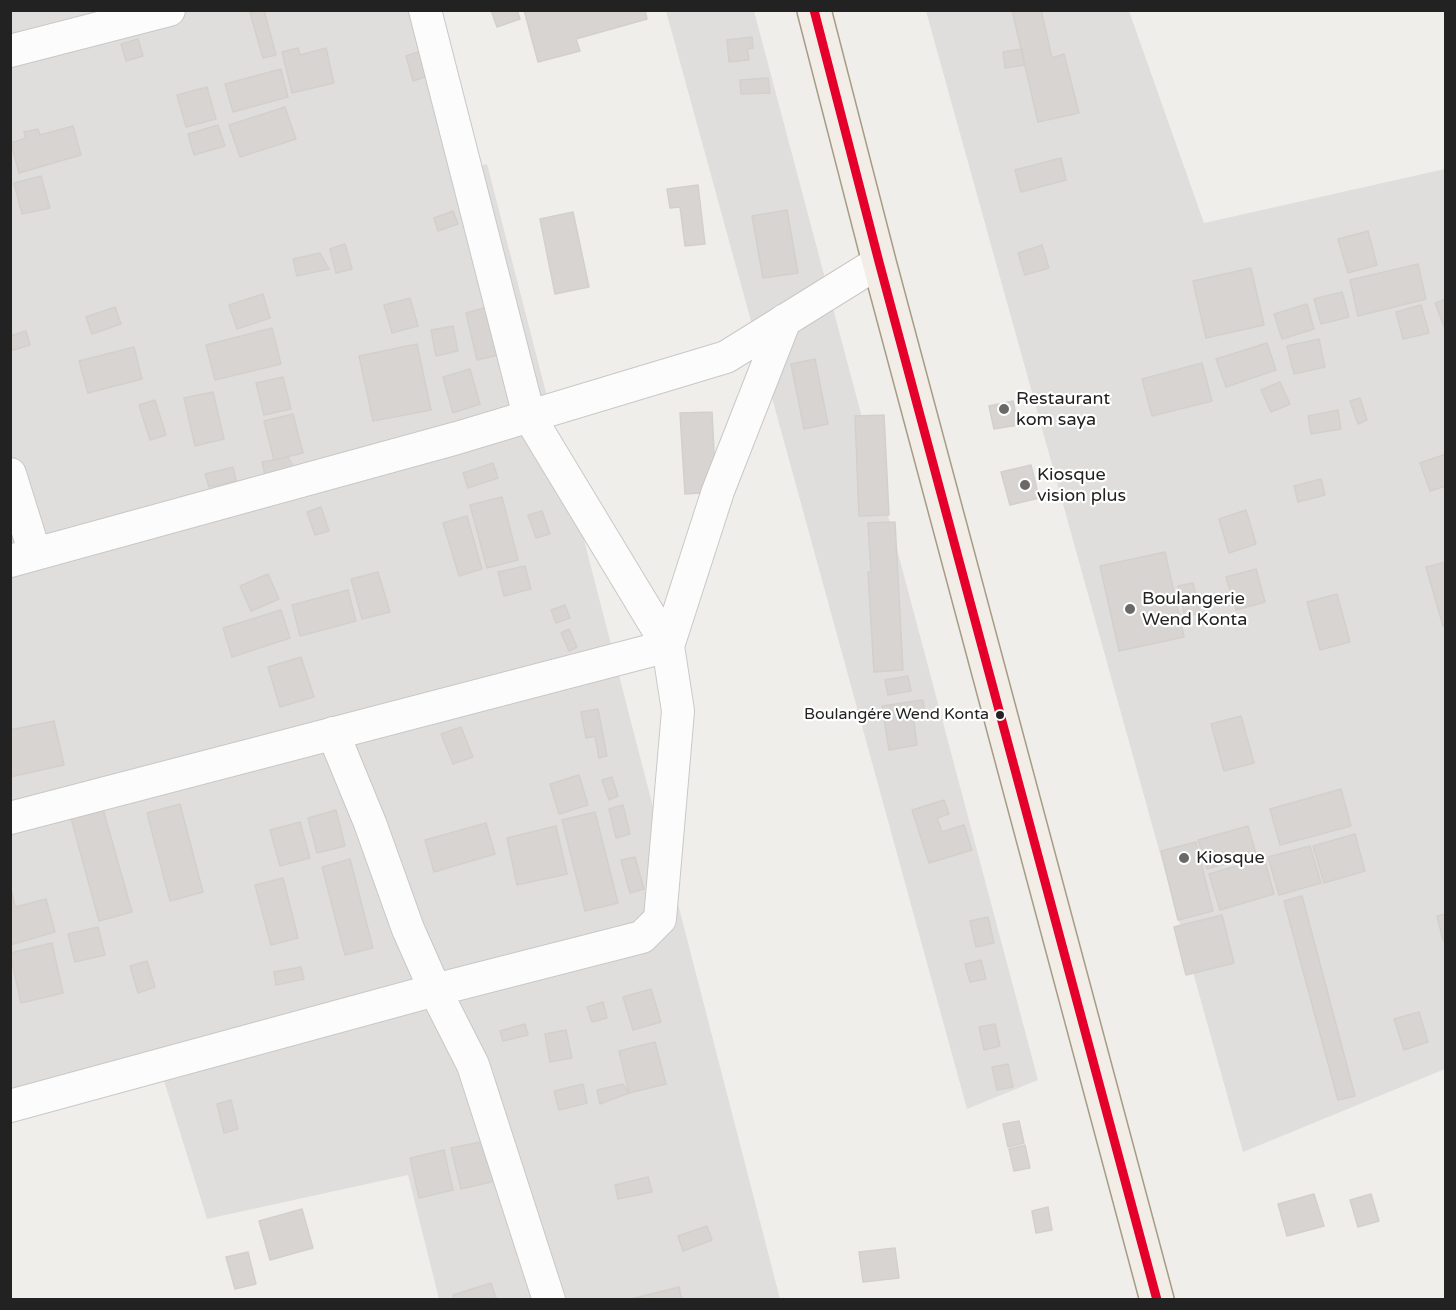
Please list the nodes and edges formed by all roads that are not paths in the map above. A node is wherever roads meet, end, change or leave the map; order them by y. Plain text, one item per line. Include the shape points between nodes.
1 (169, 10) edge
2 (425, 10) edge
3 (814, 10) edge
4 (10, 51) edge
5 (879, 262) junction
6 (785, 320) junction
7 (529, 417) junction
8 (10, 474) edge
9 (22, 557) edge
10 (668, 646) junction
11 (333, 733) junction
12 (10, 818) edge
13 (435, 990) junction
14 (10, 1106) edge
15 (549, 1299) edge
16 (1157, 1299) edge

1 - 4 street
2 - 7 street
3 - 5 main road
5 - 6 street
5 - 16 main road
6 - 7 street via 726,357
6 - 10 street via 718,491
7 - 9 street
7 - 10 street
8 - 9 street
10 - 11 street
10 - 13 street via 678,711 660,919 642,937
11 - 12 street
11 - 13 street
13 - 14 street
13 - 15 street via 473,1065

